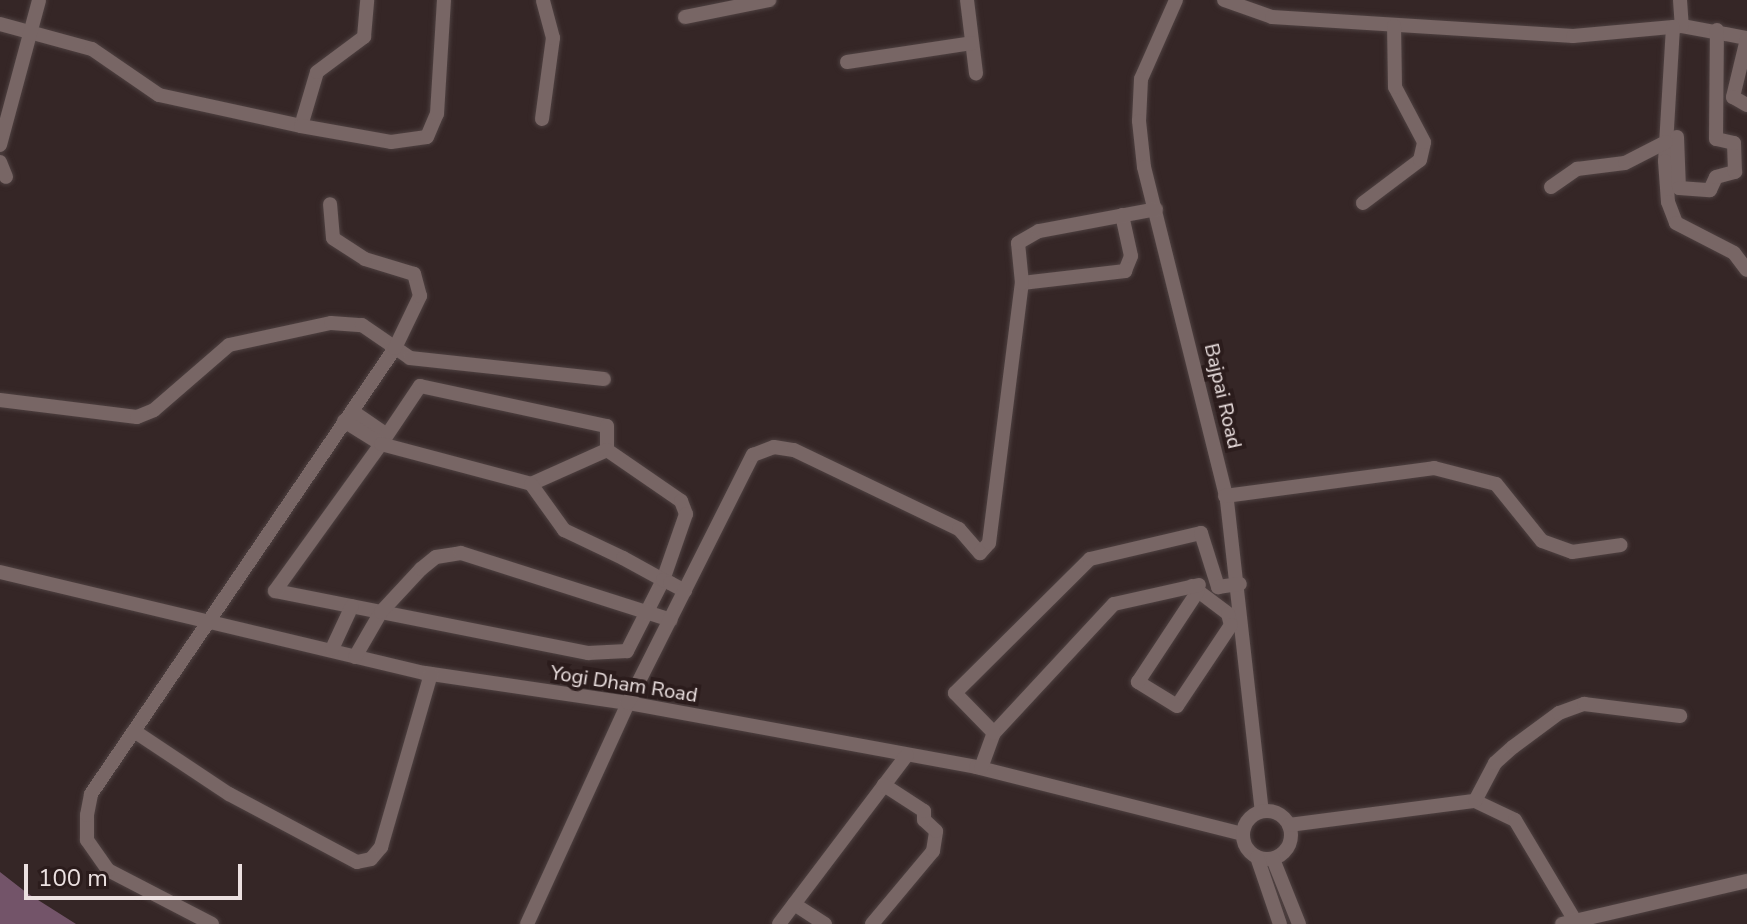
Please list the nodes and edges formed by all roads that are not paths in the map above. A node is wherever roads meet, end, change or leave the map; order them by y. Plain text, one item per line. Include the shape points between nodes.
1 (39, 0) edge
2 (367, 0) edge
3 (444, 0) edge
4 (543, 0) edge
5 (769, 0) edge
6 (967, 0) edge
7 (1176, 0) edge
8 (1224, 0) edge
9 (1680, 0) edge
10 (685, 17) dead end
11 (0, 24) edge
12 (1394, 26) junction
13 (1678, 26) junction
14 (1717, 30) junction
15 (31, 35) junction
16 (1747, 38) edge
17 (972, 43) junction
18 (847, 62) dead end
19 (976, 73) dead end
20 (1747, 105) edge
21 (542, 119) dead end
22 (301, 126) junction
23 (1672, 140) junction
24 (0, 145) edge
25 (0, 162) edge
26 (6, 177) dead end
27 (1551, 187) dead end
28 (1363, 203) dead end
29 (330, 204) dead end
30 (1156, 209) junction
31 (1122, 215) junction
32 (1744, 264) edge
33 (1022, 283) junction
34 (395, 348) junction
35 (604, 379) dead end
36 (0, 400) edge
37 (348, 416) junction
38 (384, 440) junction
39 (607, 450) junction
40 (531, 484) junction
41 (1225, 496) junction
42 (1621, 545) dead end
43 (0, 572) edge
44 (663, 580) junction
45 (1215, 581) junction
46 (1240, 584) junction
47 (1195, 589) junction
48 (685, 591) junction
49 (352, 606) junction
50 (647, 611) junction
51 (381, 612) junction
52 (209, 620) junction
53 (671, 620) junction
54 (332, 649) junction
55 (355, 657) junction
56 (431, 674) junction
57 (628, 703) junction
58 (1680, 716) dead end
59 (134, 731) junction
60 (994, 733) junction
61 (907, 755) junction
62 (981, 768) junction
63 (884, 785) junction
64 (1475, 801) junction
65 (1262, 811) junction
66 (1289, 825) junction
67 (1242, 834) junction
68 (1257, 857) junction
69 (1273, 859) junction
70 (1747, 881) edge
71 (794, 904) junction
72 (1571, 922) edge
73 (212, 924) edge
74 (527, 924) edge
75 (779, 924) edge
76 (825, 924) edge
77 (872, 924) edge
78 (1280, 924) edge
79 (1299, 924) edge

1 - 15 street
2 - 22 street via 364,37 317,72
3 - 22 street via 437,114 427,137 391,142
4 - 21 street via 553,38
5 - 10 street
6 - 17 street
7 - 30 street, Bajpai Road via 1141,79 1139,121
8 - 12 street via 1272,17
9 - 13 street
11 - 15 street
12 - 13 street via 1573,36
12 - 28 street via 1395,87 1424,142 1420,160
13 - 14 street
13 - 23 street
14 - 16 street
14 - 23 street via 1716,139 1734,143 1735,172 1716,177 1710,190 1679,188
15 - 22 street via 92,49 159,95
15 - 24 street
16 - 20 street via 1733,97
17 - 18 street
17 - 19 street
23 - 27 street via 1625,163 1577,169
23 - 32 street via 1668,202 1676,223
25 - 26 street
29 - 34 street via 333,238 365,259 414,274 419,283 420,296
30 - 31 street
30 - 41 street, Bajpai Road
31 - 33 street via 1039,231 1018,243
31 - 33 street via 1131,256 1125,271
33 - 48 street via 989,543 980,553 959,529 794,450 774,447 753,455 741,471
34 - 35 street via 410,358
34 - 36 street via 362,325 265,334 229,345 154,410 137,417
34 - 37 street
37 - 38 street
37 - 52 street
38 - 39 street via 420,386 607,426
38 - 40 street
38 - 49 street via 275,591
39 - 40 street
39 - 44 street via 681,501 686,514
40 - 44 street via 564,530
41 - 42 street via 1434,468 1496,484 1542,541 1572,552
41 - 46 street, Bajpai Road
43 - 52 street, Yogi Dham Road
44 - 48 street
44 - 50 street
45 - 46 street via 1218,587
45 - 47 street
45 - 60 street via 1201,533 1090,559 958,686 957,698
46 - 65 street, Bajpai Road
47 - 47 street via 1228,614 1231,625 1177,706 1138,682
47 - 60 street via 1114,604
48 - 53 street
49 - 51 street
49 - 54 street
50 - 51 street via 627,651 609,654
50 - 51 street via 461,553 436,557
50 - 53 street
51 - 55 street
52 - 54 street, Yogi Dham Road
52 - 59 street
53 - 57 street
54 - 55 street, Yogi Dham Road
55 - 56 street, Yogi Dham Road
56 - 57 street, Yogi Dham Road
56 - 59 street via 381,847 371,859 357,862 229,794
57 - 61 street, Yogi Dham Road
57 - 74 street
58 - 64 street via 1621,704 1559,713 1495,763
59 - 73 street via 91,794 87,840 108,870
60 - 62 street
61 - 62 street, Yogi Dham Road
61 - 63 street
62 - 67 street, Yogi Dham Road
63 - 71 street
63 - 77 street via 924,811 924,820 936,831 933,851
64 - 66 street
64 - 72 street via 1515,820
65 - 66 street via 1278,813
65 - 67 street via 1248,819
66 - 69 street via 1287,849
67 - 68 street
68 - 69 street
68 - 78 street
69 - 79 street
70 - 72 street
71 - 75 street
71 - 76 street

